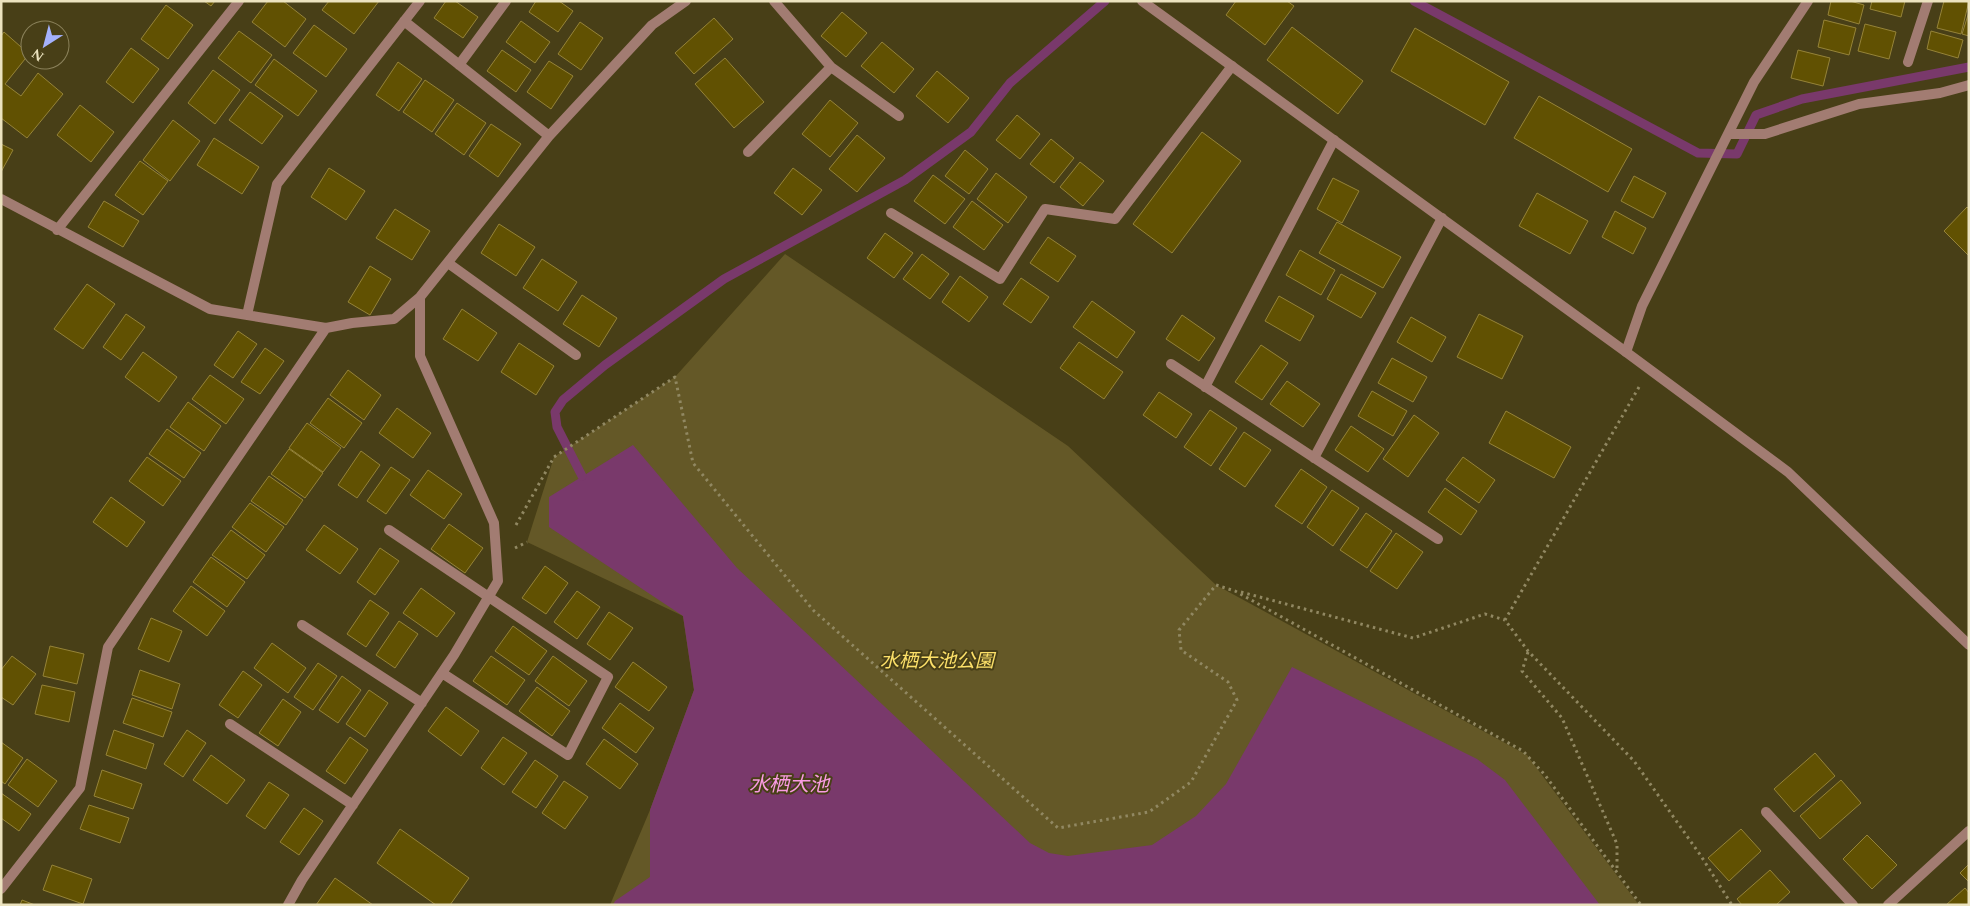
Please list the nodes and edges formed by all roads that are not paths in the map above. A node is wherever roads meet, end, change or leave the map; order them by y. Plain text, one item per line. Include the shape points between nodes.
1 (239, 1) edge
2 (420, 1) edge
3 (506, 1) edge
4 (686, 1) edge
5 (774, 1) edge
6 (1142, 1) edge
7 (1808, 1) edge
8 (1928, 1) edge
9 (404, 21) junction
10 (1908, 62) dead end
11 (459, 64) junction
12 (1232, 66) junction
13 (831, 67) junction
14 (1969, 85) edge
15 (899, 116) dead end
16 (1729, 134) junction
17 (549, 136) junction
18 (1334, 140) junction
19 (748, 152) dead end
20 (1, 200) edge
21 (890, 213) dead end
22 (1442, 218) junction
23 (57, 230) junction
24 (448, 263) junction
25 (420, 297) junction
26 (247, 315) junction
27 (326, 328) junction
28 (1626, 352) junction
29 (576, 355) dead end
30 (1171, 364) dead end
31 (1205, 387) junction
32 (1314, 458) junction
33 (389, 530) dead end
34 (1438, 539) dead end
35 (488, 598) junction
36 (302, 625) dead end
37 (1969, 645) edge
38 (442, 673) junction
39 (422, 703) junction
40 (230, 724) dead end
41 (353, 805) junction
42 (1766, 812) dead end
43 (1969, 831) edge
44 (1, 889) edge
45 (288, 905) edge
46 (1853, 905) edge
47 (1888, 905) edge

1 - 23 street
2 - 9 street
3 - 11 street
4 - 17 street via 652,25
5 - 13 street
6 - 12 street
7 - 16 street via 1754,82
8 - 10 street
9 - 11 street
9 - 26 street via 277,184
11 - 17 street
12 - 18 street
12 - 21 street via 1115,219 1045,209 1000,279
13 - 15 street
13 - 19 street
14 - 16 street via 1859,104 1765,134
16 - 28 street via 1642,306
17 - 24 street
18 - 22 street
18 - 31 street
20 - 23 street
22 - 28 street
22 - 32 street
23 - 26 street via 210,309
24 - 25 street
24 - 29 street
25 - 27 street via 394,319
25 - 35 street via 420,356 494,523 498,581
26 - 27 street
27 - 44 street via 108,647 80,788
28 - 37 street via 1788,472
30 - 31 street
31 - 32 street
32 - 34 street
33 - 35 street
35 - 38 street
35 - 38 street via 608,677 568,755
36 - 39 street
38 - 39 street
39 - 41 street
40 - 41 street
41 - 45 street
42 - 46 street
43 - 47 street

